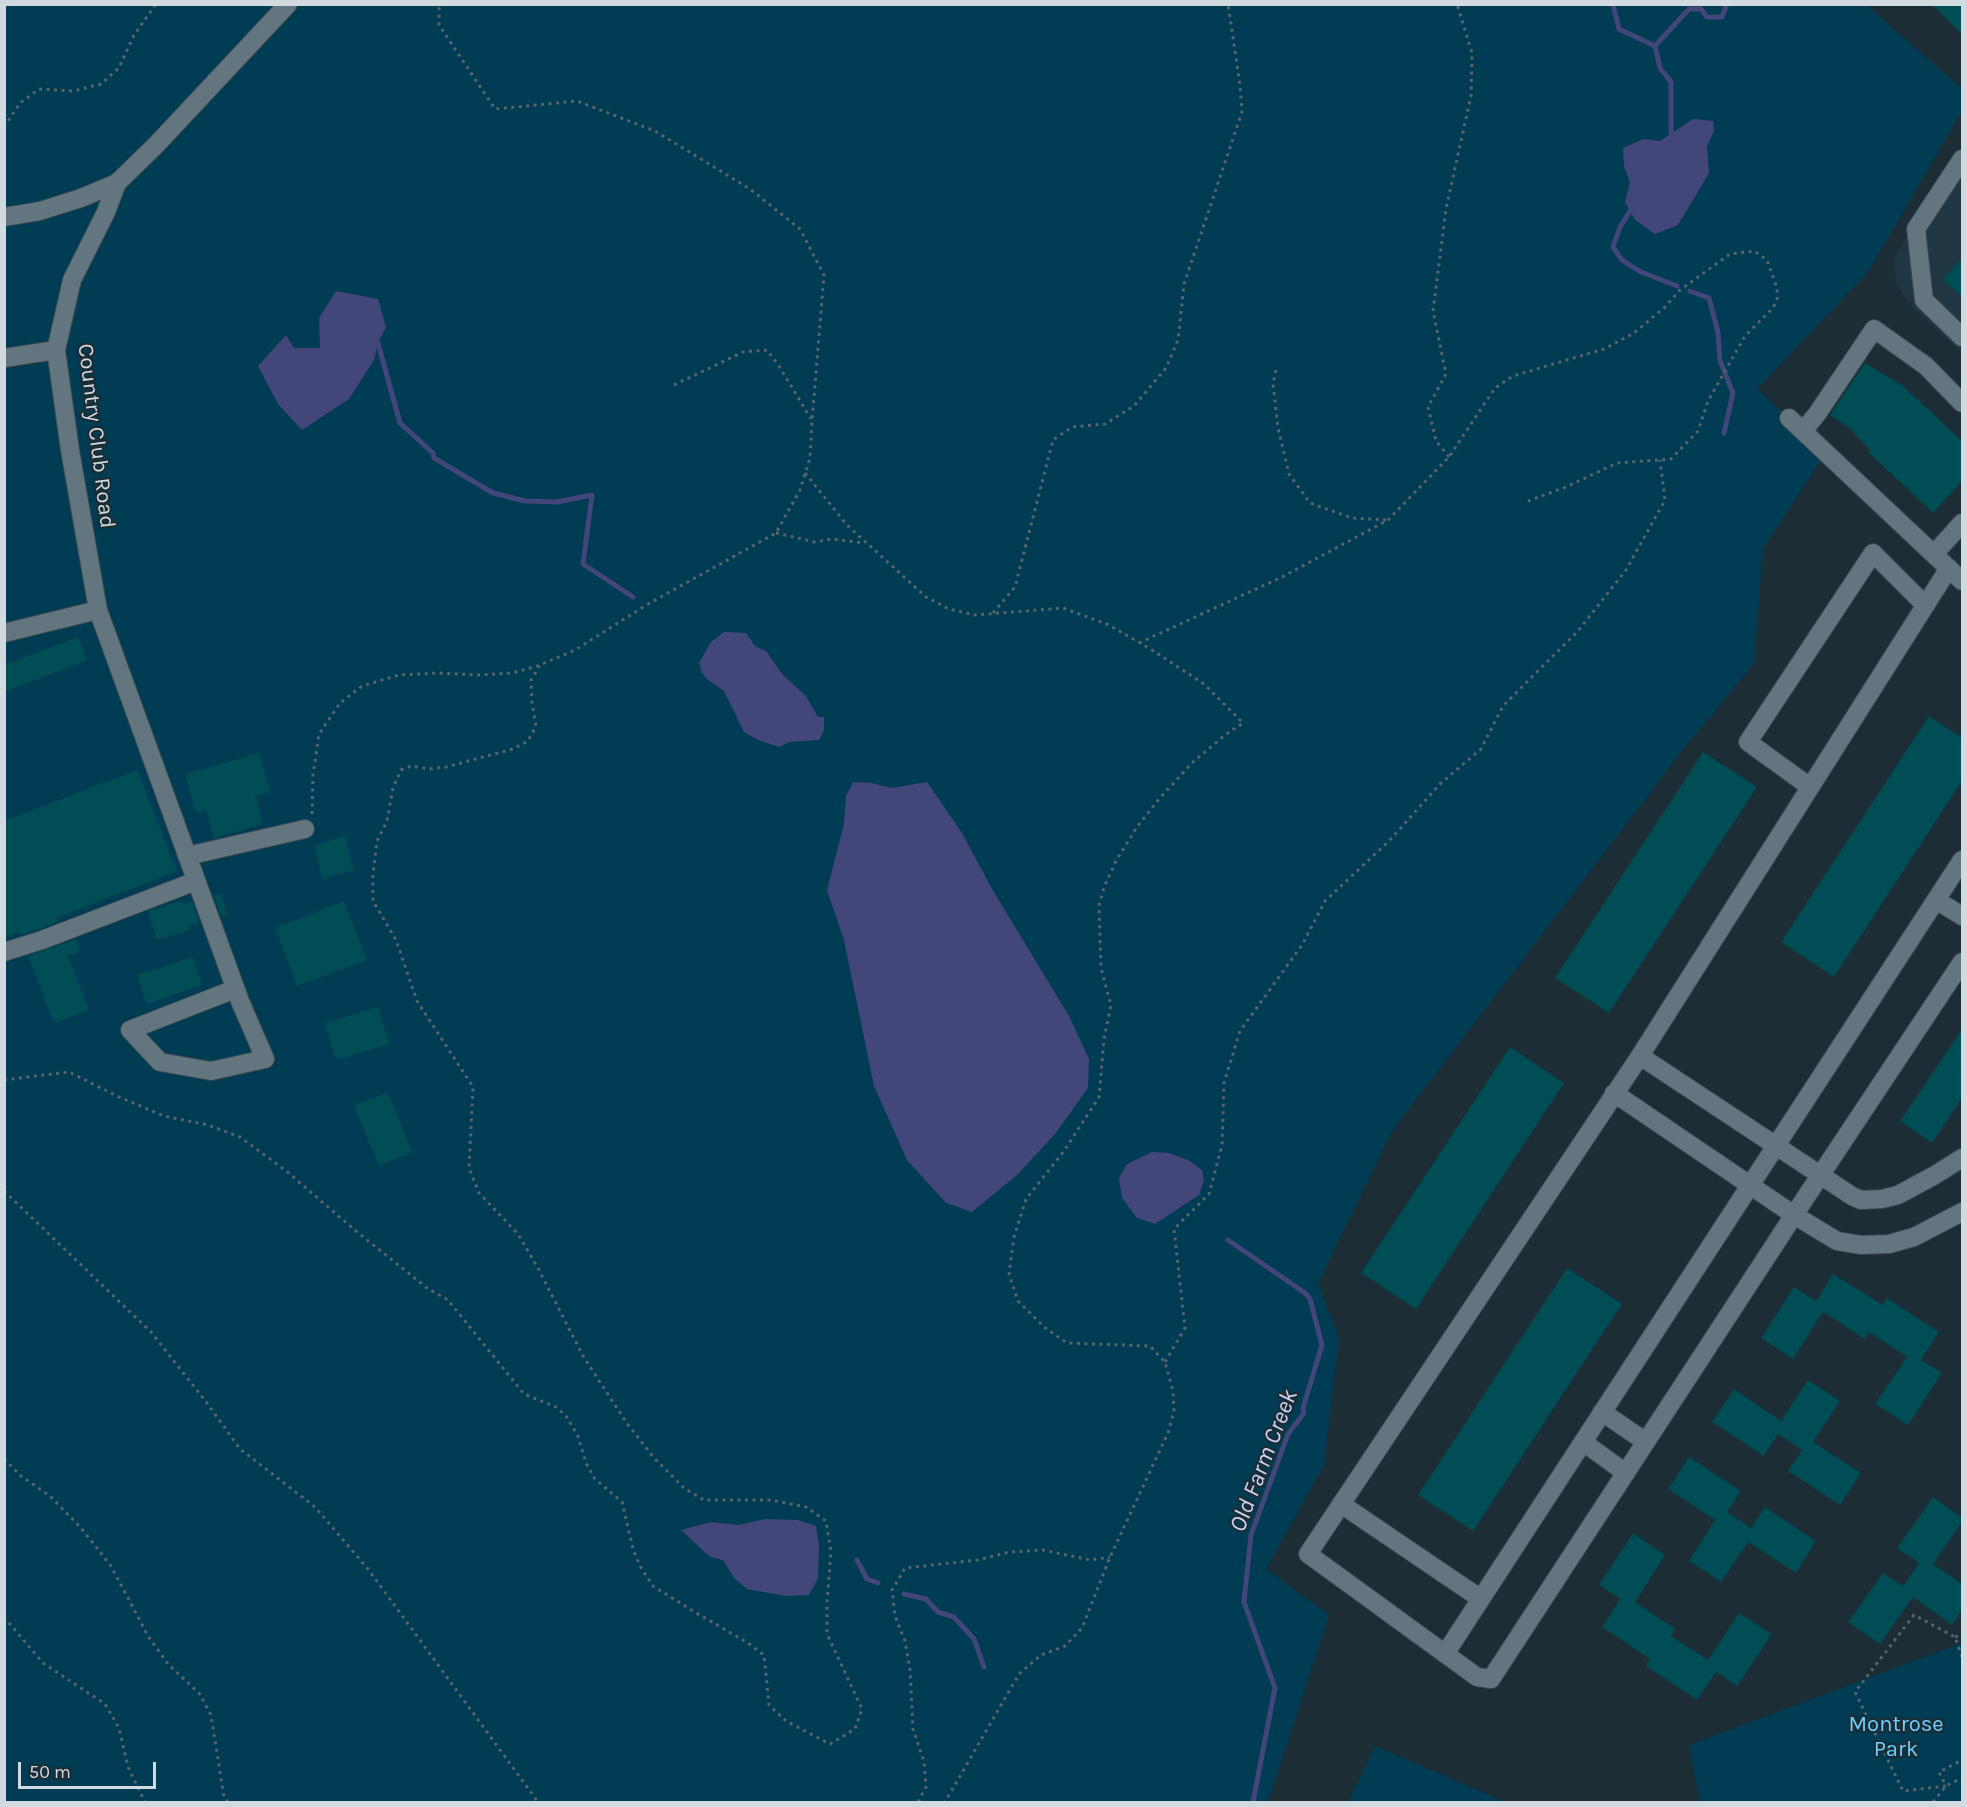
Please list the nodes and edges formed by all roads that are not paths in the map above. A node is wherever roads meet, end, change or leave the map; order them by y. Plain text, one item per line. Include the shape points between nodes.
1 (288, 4) edge
2 (1962, 159) edge
3 (117, 183) junction
4 (4, 217) edge
5 (1962, 338) edge
6 (56, 350) junction
7 (4, 358) edge
8 (1962, 403) edge
9 (1789, 418) dead end
10 (1803, 431) junction
11 (1962, 523) edge
12 (1934, 554) junction
13 (1949, 568) junction
14 (1962, 581) edge
15 (1926, 604) junction
16 (98, 610) junction
17 (4, 633) edge
18 (1810, 787) junction
19 (305, 829) road end
20 (187, 856) junction
21 (1962, 862) edge
22 (196, 881) junction
23 (1936, 900) junction
24 (1962, 916) edge
25 (4, 952) edge
26 (1962, 962) edge
27 (235, 989) junction
28 (1640, 1056) junction
29 (1614, 1094) junction
30 (1778, 1146) junction
31 (1962, 1158) edge
32 (1820, 1175) junction
33 (1750, 1186) junction
34 (1962, 1212) edge
35 (1794, 1215) junction
36 (1602, 1412) junction
37 (1583, 1442) junction
38 (1646, 1442) junction
39 (1626, 1473) junction
40 (1341, 1504) junction
41 (1481, 1599) junction
42 (1445, 1654) junction

1 - 3 street, Country Club Road
2 - 5 street via 1916,229 1924,300
3 - 4 street, Country Club Road via 40,211
3 - 6 street, Country Club Road via 72,280
6 - 7 street
6 - 16 street, Country Club Road
8 - 10 street via 1926,366 1874,328
9 - 10 street
10 - 12 street
11 - 12 street
12 - 13 street
13 - 14 street
13 - 15 street
15 - 18 street
15 - 18 street via 1872,553 1748,742
16 - 17 street
16 - 20 street, Country Club Road
18 - 28 street
19 - 20 street
20 - 22 street, Country Club Road
21 - 23 street
22 - 25 street
22 - 27 street, Country Club Road
23 - 24 street
23 - 30 street
26 - 32 street
27 - 27 street, Country Club Road via 265,1059 211,1071 160,1062 130,1030
28 - 29 street
28 - 30 street
29 - 33 street
29 - 40 street
30 - 32 street
30 - 33 street
31 - 32 street via 1898,1195 1882,1199 1861,1200
32 - 35 street
33 - 35 street
33 - 36 street
34 - 35 street via 1914,1238 1861,1245 1837,1241
35 - 38 street
36 - 37 street
36 - 38 street
37 - 39 street
37 - 41 street
38 - 39 street
39 - 42 street via 1491,1679 1477,1677
40 - 41 street
40 - 42 street via 1308,1554
41 - 42 street

